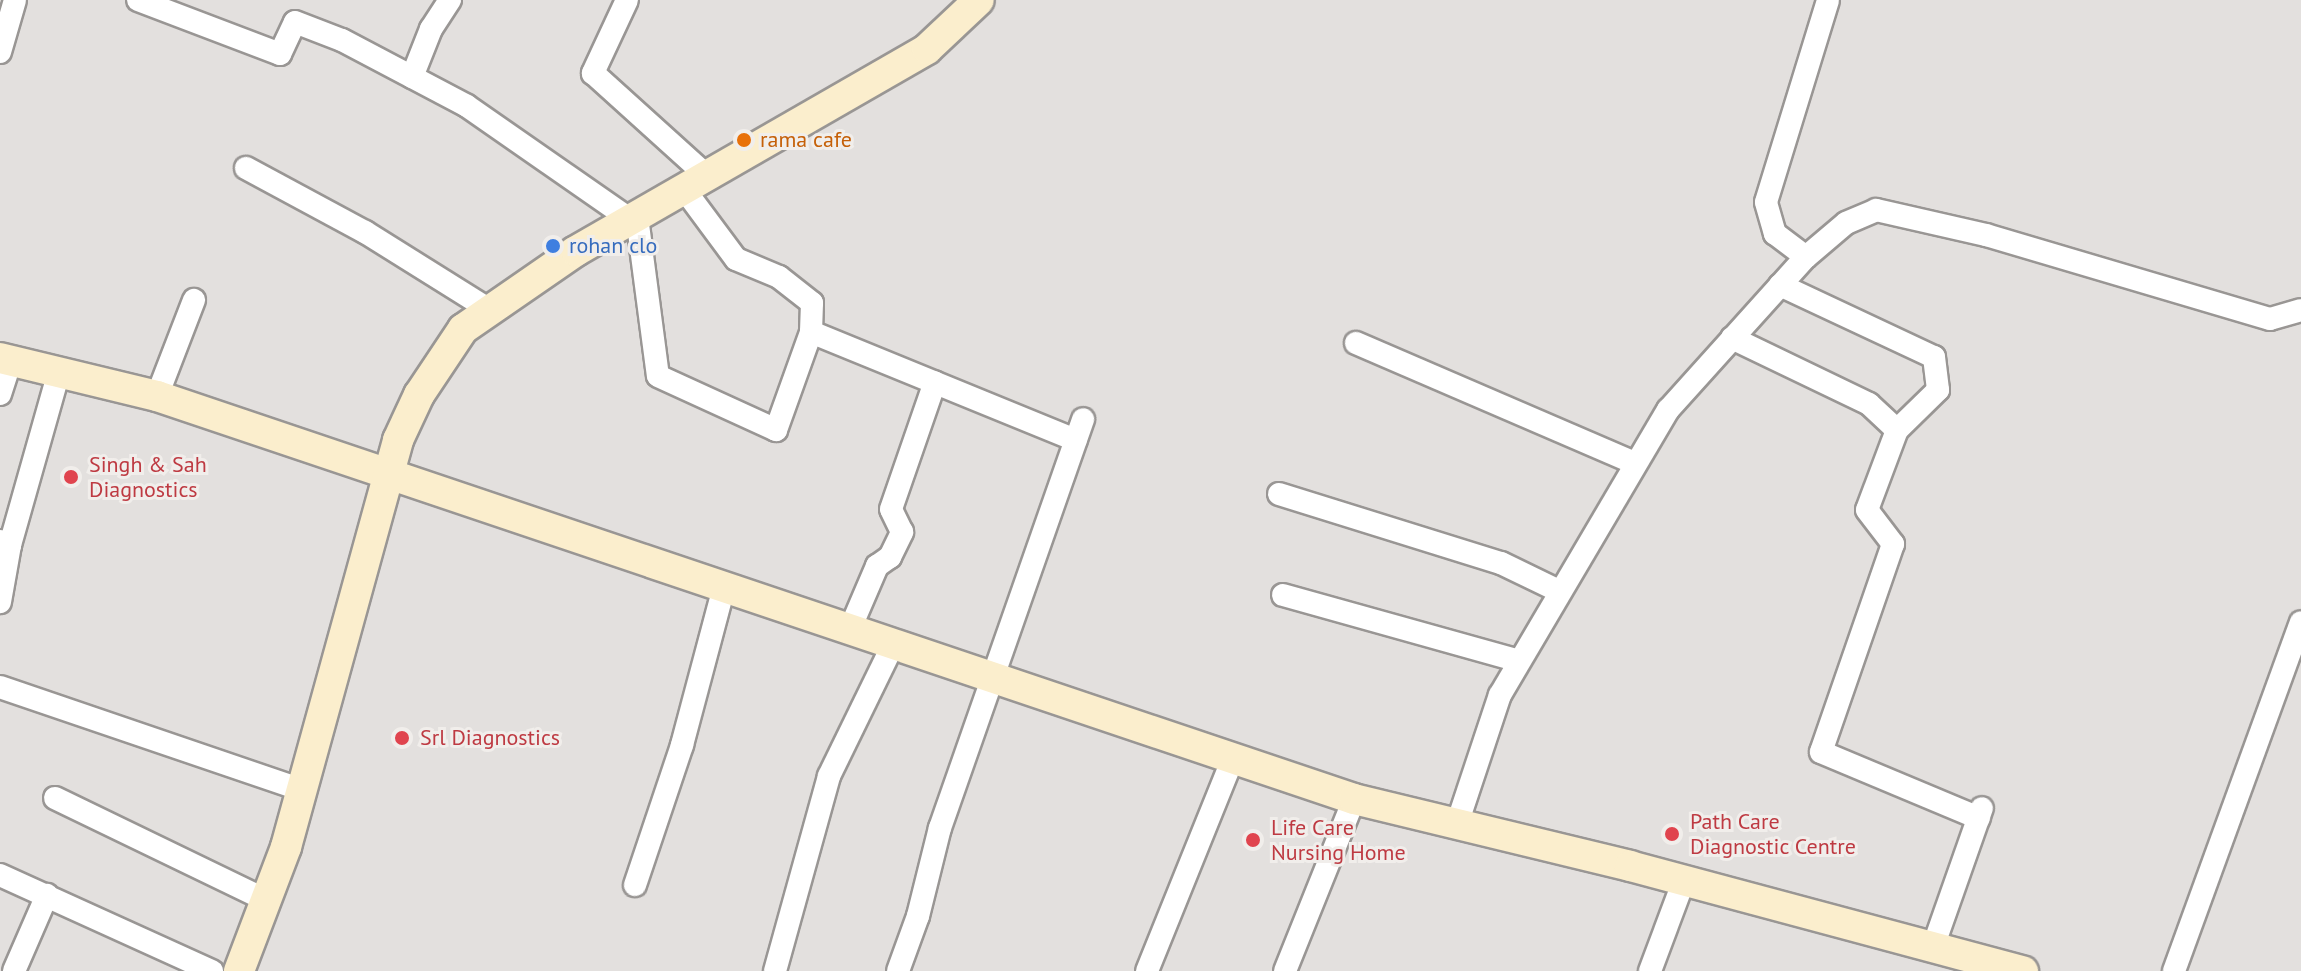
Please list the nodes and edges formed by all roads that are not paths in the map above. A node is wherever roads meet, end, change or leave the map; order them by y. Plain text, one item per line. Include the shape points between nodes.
1 (15, 0) edge
2 (138, 0) edge
3 (450, 0) edge
4 (627, 0) edge
5 (979, 0) edge
6 (1828, 0) edge
7 (0, 52) edge
8 (412, 77) junction
9 (246, 168) dead end
10 (695, 183) junction
11 (634, 218) junction
12 (1806, 257) junction
13 (1780, 285) junction
14 (194, 300) dead end
15 (490, 310) junction
16 (2301, 310) edge
17 (811, 332) junction
18 (1732, 338) junction
19 (1356, 343) dead end
20 (6, 359) edge
21 (59, 372) junction
22 (935, 382) junction
23 (0, 394) edge
24 (157, 396) junction
25 (1897, 430) junction
26 (1635, 463) junction
27 (388, 474) junction
28 (1279, 494) dead end
29 (5, 543) edge
30 (724, 587) junction
31 (1559, 591) junction
32 (1283, 595) dead end
33 (0, 602) edge
34 (2301, 622) edge
35 (850, 629) junction
36 (894, 643) junction
37 (2295, 660) edge
38 (1519, 661) junction
39 (994, 676) junction
40 (0, 687) edge
41 (1233, 758) junction
42 (302, 790) junction
43 (55, 798) dead end
44 (1354, 799) junction
45 (1457, 824) junction
46 (0, 875) edge
47 (1684, 880) junction
48 (635, 885) dead end
49 (47, 895) junction
50 (266, 900) junction
51 (1933, 947) junction
52 (14, 971) edge
53 (212, 971) edge
54 (239, 971) edge
55 (775, 971) edge
56 (898, 971) edge
57 (1147, 971) edge
58 (1285, 971) edge
59 (1650, 971) edge
60 (2023, 971) edge
61 (2174, 971) edge

1 - 7 street
2 - 8 street via 280,54 295,22
3 - 8 street via 431,29
4 - 10 street via 593,73
5 - 10 main road via 927,49
6 - 12 street via 1817,22 1812,66 1777,153 1766,202 1775,234
8 - 11 street via 506,131
9 - 15 street via 365,232
10 - 11 main road
10 - 17 street via 736,259 779,277 812,303
11 - 15 main road
11 - 17 street via 658,376 776,430
12 - 13 street
12 - 16 street via 1846,223 1876,210 1986,235 2270,319
13 - 18 street
13 - 25 street via 1934,357 1938,390
14 - 24 street
15 - 27 main road via 463,329 419,395
17 - 22 street
18 - 25 street via 1869,404
18 - 26 street via 1668,410
19 - 26 street
20 - 21 main road
20 - 23 street
21 - 24 main road
21 - 29 street
22 - 35 street via 891,509 902,532 890,557 877,566
22 - 39 street via 1080,430
24 - 27 main road
25 - 51 street via 1867,510 1893,544 1821,752 1981,813
26 - 31 street
27 - 30 main road
27 - 42 main road
28 - 31 street via 1501,563
29 - 33 street
30 - 35 main road
30 - 48 street via 682,745
31 - 38 street
32 - 38 street
34 - 37 street
35 - 36 main road
36 - 39 main road
36 - 55 street via 829,776
37 - 61 street
38 - 45 street via 1500,695
39 - 41 main road
39 - 56 street via 940,828
40 - 42 street
41 - 44 main road
41 - 57 street
42 - 50 main road
43 - 50 street
44 - 45 main road
44 - 58 street
45 - 47 main road
46 - 49 street
47 - 51 main road
47 - 59 street
49 - 52 street
49 - 53 street
50 - 54 main road
51 - 60 main road

